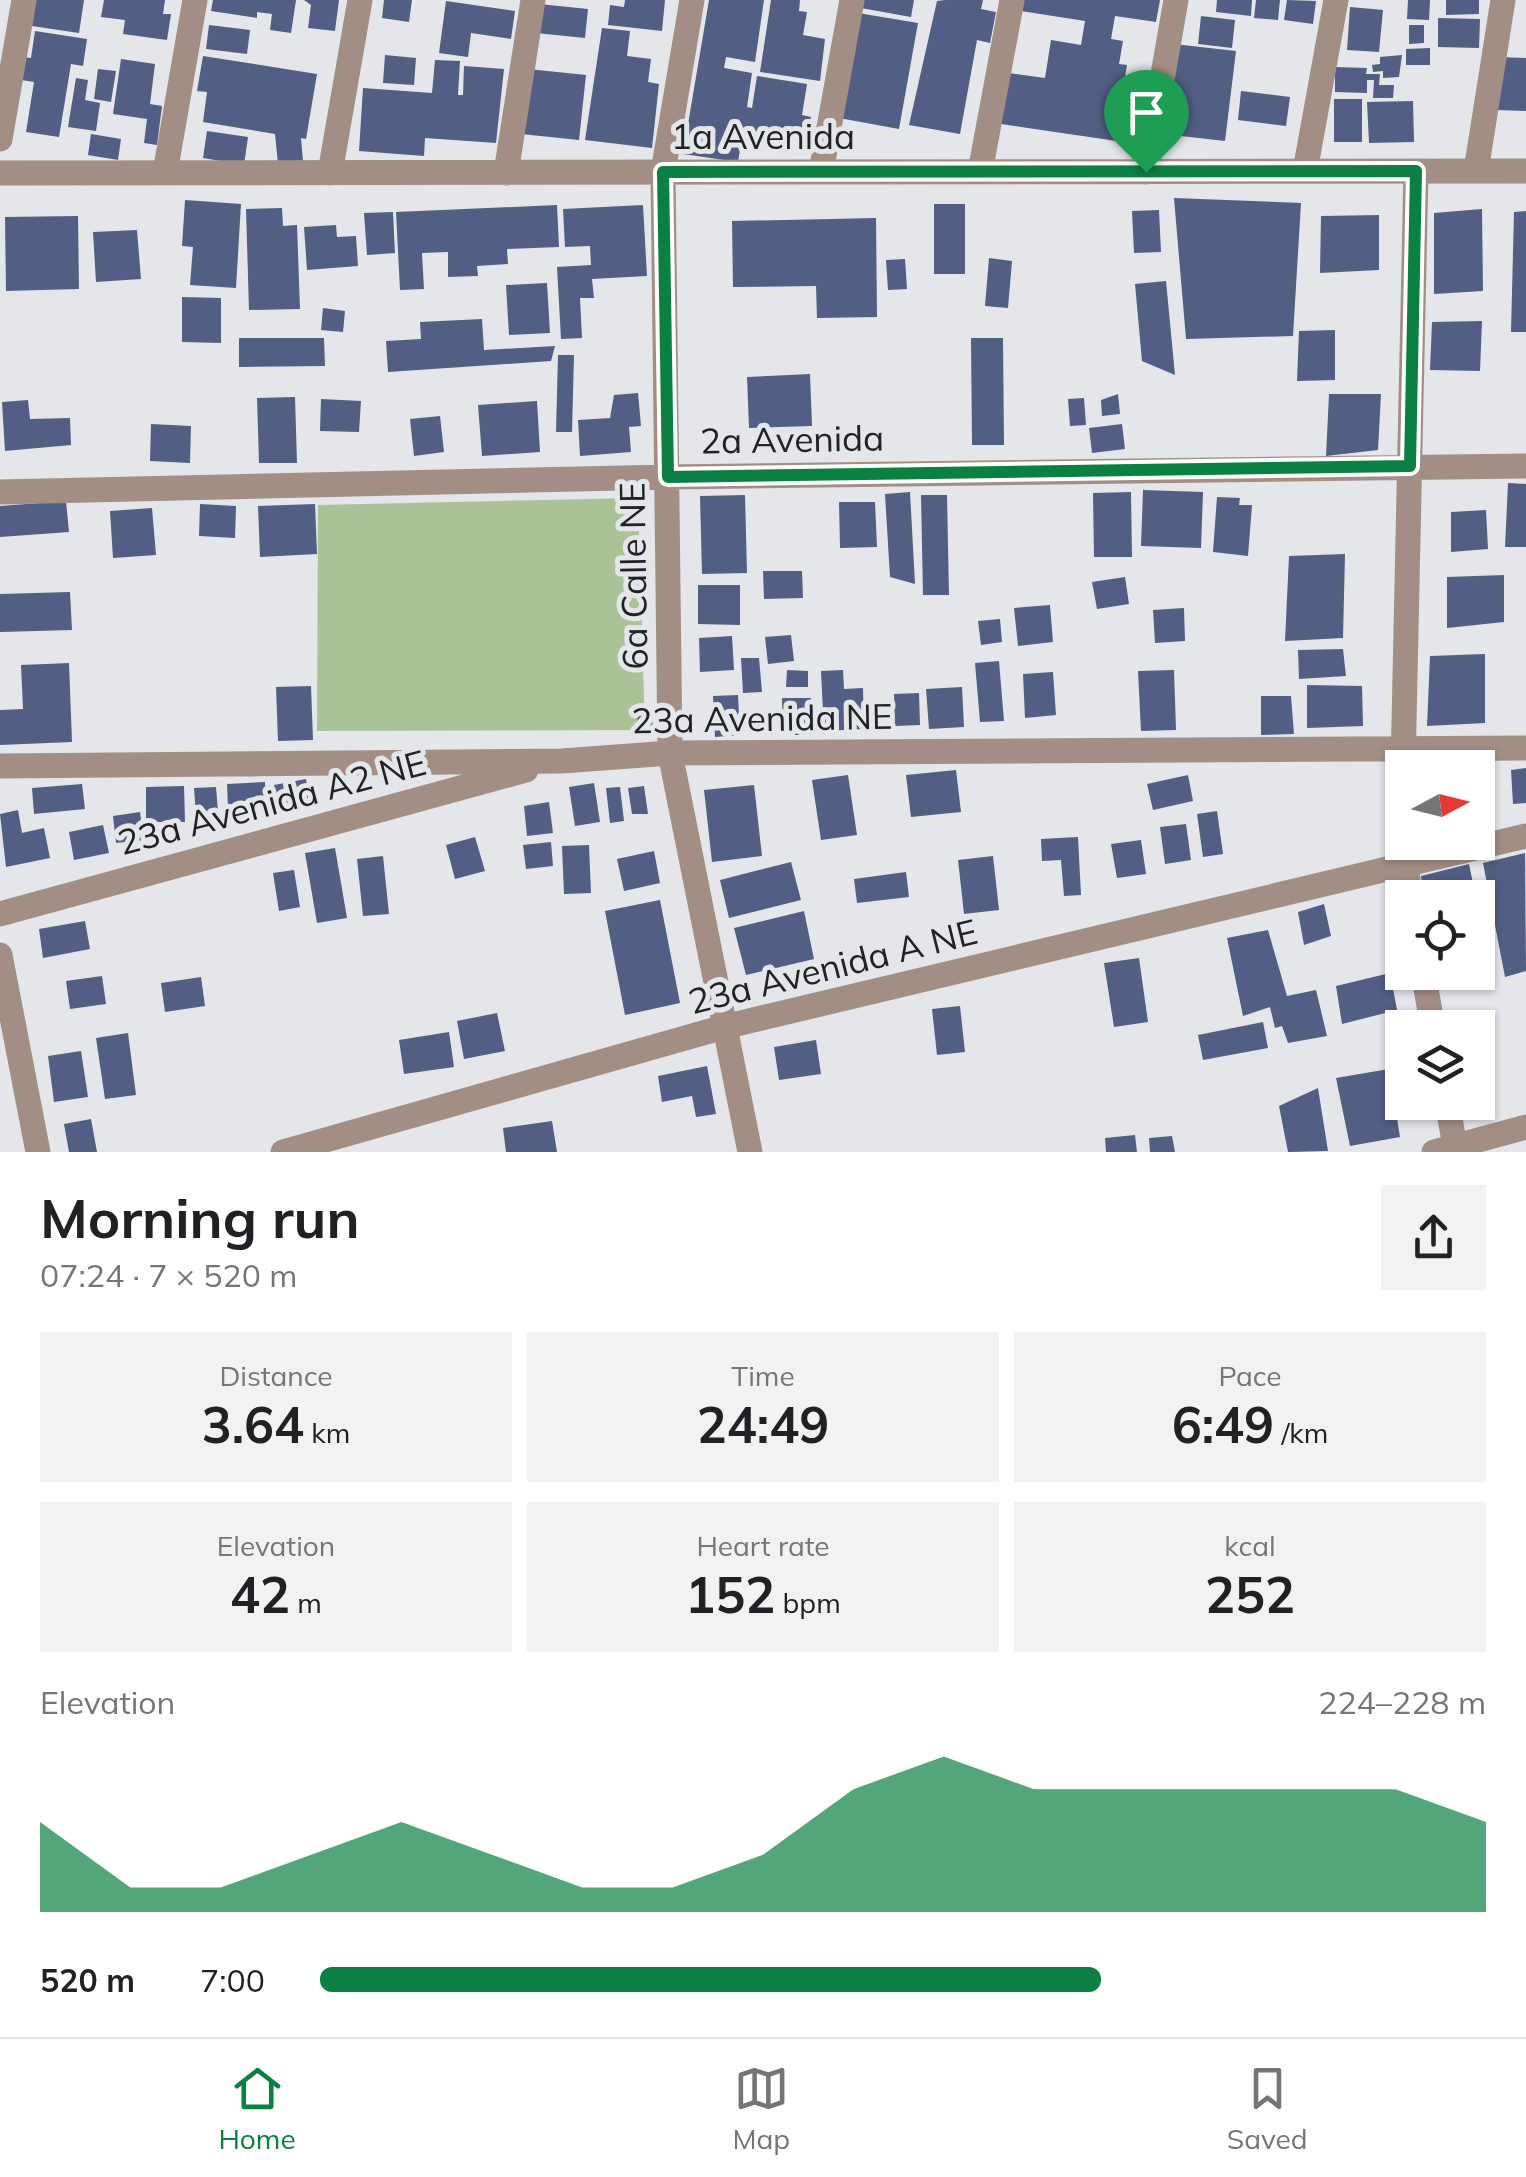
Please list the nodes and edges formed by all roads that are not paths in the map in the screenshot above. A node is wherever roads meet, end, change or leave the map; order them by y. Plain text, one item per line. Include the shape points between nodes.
1 (24, 0) edge
2 (195, 0) edge
3 (360, 0) edge
4 (533, 0) edge
5 (692, 0) edge
6 (852, 0) edge
7 (1012, 0) edge
8 (1176, 0) edge
9 (1336, 0) edge
10 (1503, 0) edge
11 (0, 139) edge
12 (1416, 171) junction
13 (1476, 171) junction
14 (1526, 171) edge
15 (330, 172) junction
16 (663, 172) junction
17 (821, 172) junction
18 (980, 172) junction
19 (1146, 172) junction
20 (1305, 172) junction
21 (0, 173) edge
22 (165, 173) junction
23 (506, 173) junction
24 (1410, 466) junction
25 (1526, 466) edge
26 (668, 477) junction
27 (0, 492) edge
28 (1526, 748) edge
29 (1403, 750) edge
30 (1495, 751) edge
31 (670, 753) junction
32 (1385, 758) edge
33 (562, 760) junction
34 (0, 766) edge
35 (1526, 836) edge
36 (1495, 841) edge
37 (1385, 860) edge
38 (0, 914) edge
39 (0, 956) edge
40 (724, 1027) junction
41 (1447, 1120) edge
42 (1526, 1127) edge
43 (1448, 1150) edge
44 (38, 1152) edge
45 (283, 1152) edge
46 (750, 1152) edge

1 - 11 street
2 - 22 street
3 - 15 street
4 - 23 street
5 - 16 street, 6a Calle NE
6 - 17 street
7 - 18 street
8 - 19 street
9 - 20 street
10 - 13 street
12 - 13 street, 1a Avenida
12 - 20 street, 1a Avenida
12 - 24 street
13 - 14 street, 1a Avenida
15 - 22 street, 1a Avenida
15 - 23 street, 1a Avenida
16 - 17 street, 1a Avenida
16 - 23 street, 1a Avenida
16 - 26 street, 6a Calle NE
17 - 18 street, 1a Avenida
18 - 19 street, 1a Avenida
19 - 20 street, 1a Avenida
21 - 22 street, 1a Avenida
24 - 25 street, 2a Avenida
24 - 26 street, 2a Avenida
24 - 29 street
26 - 27 street, 2a Avenida
26 - 31 street, 6a Calle NE
28 - 30 street, 23a Avenida NE
31 - 32 street, 23a Avenida NE
31 - 33 street, 23a Avenida NE
31 - 40 street, 6a Calle NE
33 - 34 street, 23a Avenida NE
33 - 38 street, 23a Avenida A2 NE
35 - 36 street, 23a Avenida A NE
37 - 40 street, 23a Avenida A NE
39 - 44 street
40 - 45 street, 23a Avenida A NE
40 - 46 street, 6a Calle NE
41 - 43 street
42 - 43 street

